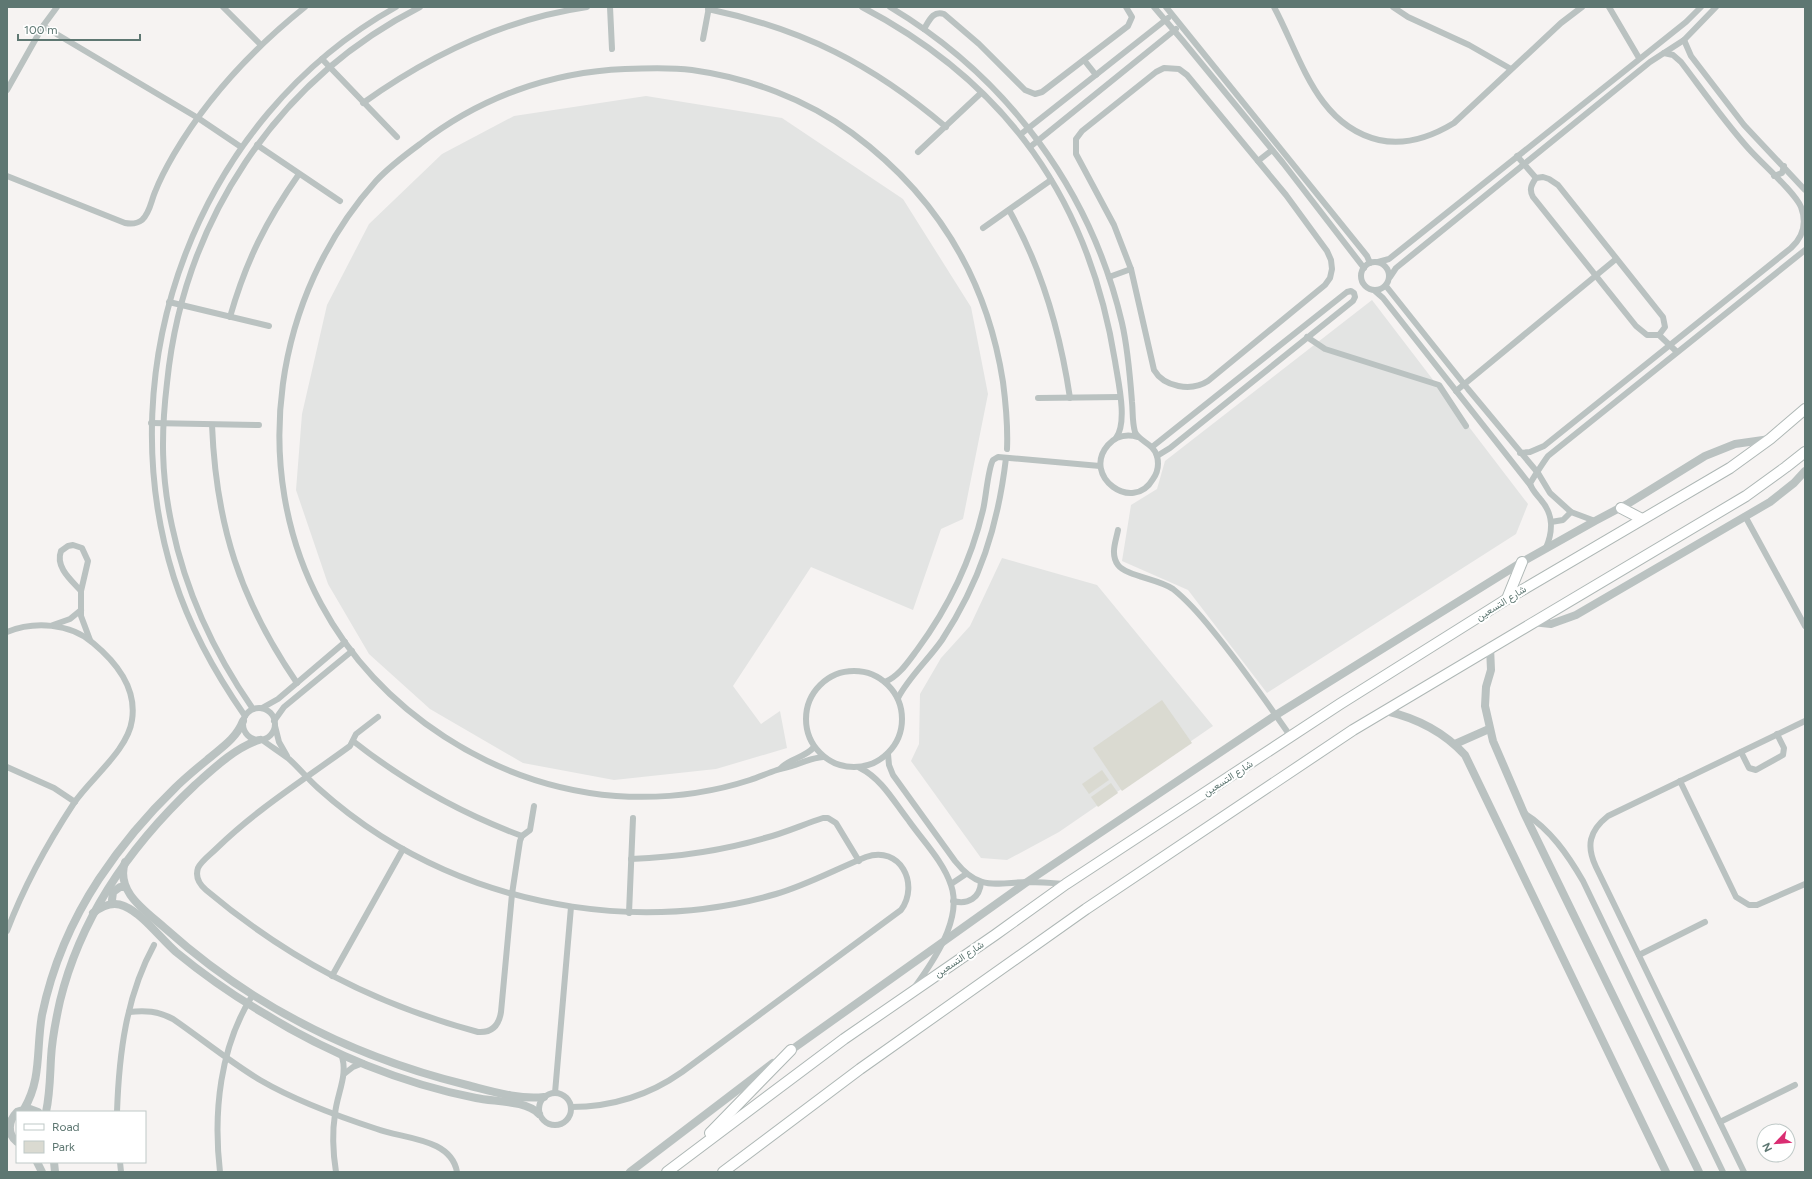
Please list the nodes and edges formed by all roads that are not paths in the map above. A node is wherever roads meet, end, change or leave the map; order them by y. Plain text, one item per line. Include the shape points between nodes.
1 (57, 7) edge
2 (223, 7) edge
3 (304, 7) edge
4 (396, 7) edge
5 (420, 7) edge
6 (587, 7) edge
7 (610, 7) edge
8 (862, 7) edge
9 (890, 7) edge
10 (1126, 7) edge
11 (1154, 7) edge
12 (1166, 7) edge
13 (1274, 7) edge
14 (1393, 7) edge
15 (1582, 7) edge
16 (1608, 7) edge
17 (1701, 7) edge
18 (1716, 7) edge
19 (709, 8) edge
20 (1172, 14) junction
21 (1166, 20) junction
22 (1181, 25) junction
23 (43, 26) junction
24 (924, 29) junction
25 (1174, 30) junction
26 (703, 39) dead end
27 (1684, 40) junction
28 (261, 45) junction
29 (612, 49) dead end
30 (1664, 53) junction
31 (1639, 58) junction
32 (322, 59) junction
33 (1084, 60) junction
34 (330, 68) junction
35 (1511, 69) junction
36 (1096, 76) junction
37 (7, 90) edge
38 (981, 93) junction
39 (363, 103) junction
40 (198, 118) junction
41 (946, 127) junction
42 (1029, 128) junction
43 (1021, 134) junction
44 (397, 137) dead end
45 (1038, 140) junction
46 (257, 145) junction
47 (241, 146) junction
48 (1030, 147) junction
49 (1272, 150) junction
50 (918, 152) dead end
51 (1517, 156) junction
52 (1777, 160) junction
53 (1258, 161) junction
54 (1524, 164) junction
55 (1784, 166) junction
56 (1768, 169) junction
57 (1500, 170) junction
58 (299, 174) junction
59 (7, 176) edge
60 (1774, 176) junction
61 (1506, 178) junction
62 (1536, 178) junction
63 (1051, 180) junction
64 (1805, 190) edge
65 (340, 201) dead end
66 (1009, 210) junction
67 (983, 228) dead end
68 (1805, 250) edge
69 (1616, 259) junction
70 (1378, 262) junction
71 (1370, 263) junction
72 (1364, 268) junction
73 (1131, 269) junction
74 (1596, 276) junction
75 (1109, 277) junction
76 (1390, 277) junction
77 (1386, 286) junction
78 (1375, 290) junction
79 (169, 302) junction
80 (180, 305) junction
81 (230, 317) junction
82 (269, 326) dead end
83 (1659, 335) junction
84 (1307, 337) junction
85 (1669, 345) junction
86 (1677, 352) junction
87 (1464, 385) junction
88 (1456, 391) junction
89 (1120, 397) junction
90 (1038, 398) dead end
91 (1070, 398) junction
92 (1805, 408) edge
93 (151, 423) junction
94 (162, 424) junction
95 (212, 425) junction
96 (259, 425) dead end
97 (1466, 426) dead end
98 (1138, 437) junction
99 (1115, 439) junction
100 (1770, 439) junction
101 (1152, 447) junction
102 (1007, 449) dead end
103 (1805, 452) edge
104 (1520, 453) junction
105 (1157, 456) junction
106 (1006, 458) junction
107 (1100, 466) junction
108 (1805, 471) edge
109 (1538, 473) junction
110 (1531, 486) junction
111 (1620, 508) junction
112 (1571, 512) junction
113 (1745, 516) junction
114 (1642, 520) junction
115 (1595, 521) junction
116 (1552, 522) junction
117 (1118, 530) dead end
118 (1546, 548) junction
119 (1522, 562) junction
120 (80, 591) junction
121 (1507, 599) junction
122 (81, 610) junction
123 (1532, 622) junction
124 (50, 626) junction
125 (1805, 626) edge
126 (7, 632) edge
127 (90, 640) junction
128 (345, 642) junction
129 (1490, 647) junction
130 (352, 651) junction
131 (885, 682) junction
132 (297, 683) junction
133 (898, 698) junction
134 (262, 708) junction
135 (253, 709) junction
136 (1386, 711) junction
137 (1276, 715) junction
138 (378, 717) dead end
139 (244, 718) junction
140 (1805, 721) edge
141 (275, 722) junction
142 (1489, 729) junction
143 (1778, 734) junction
144 (1291, 737) junction
145 (260, 740) junction
146 (354, 741) junction
147 (1455, 744) junction
148 (814, 747) junction
149 (1741, 752) junction
150 (888, 754) junction
151 (823, 757) junction
152 (287, 758) junction
153 (7, 767) edge
154 (781, 768) junction
155 (860, 768) junction
156 (307, 777) junction
157 (1680, 781) junction
158 (75, 802) junction
159 (534, 806) dead end
160 (1524, 813) junction
161 (633, 818) dead end
162 (522, 836) junction
163 (944, 848) junction
164 (403, 849) junction
165 (934, 855) junction
166 (631, 859) junction
167 (859, 861) junction
168 (125, 862) junction
169 (966, 874) junction
170 (981, 882) junction
171 (1027, 882) junction
172 (951, 884) junction
173 (1066, 884) junction
174 (1805, 884) edge
175 (125, 887) junction
176 (512, 894) junction
177 (953, 901) junction
178 (113, 904) junction
179 (571, 907) junction
180 (93, 913) junction
181 (629, 913) junction
182 (9, 920) edge
183 (1705, 922) dead end
184 (7, 931) edge
185 (943, 942) junction
186 (154, 945) dead end
187 (1639, 955) junction
188 (332, 976) junction
189 (912, 991) junction
190 (252, 996) junction
191 (247, 1003) junction
192 (129, 1012) junction
193 (790, 1050) junction
194 (341, 1054) junction
195 (226, 1057) junction
196 (363, 1063) junction
197 (344, 1074) junction
198 (1795, 1085) dead end
199 (556, 1093) junction
200 (544, 1097) junction
201 (571, 1107) junction
202 (18, 1111) edge
203 (24, 1111) edge
204 (35, 1111) edge
205 (46, 1111) edge
206 (117, 1111) edge
207 (335, 1113) junction
208 (16, 1114) edge
209 (539, 1114) junction
210 (1720, 1122) junction
211 (13, 1140) edge
212 (689, 1154) junction
213 (38, 1163) edge
214 (42, 1172) edge
215 (220, 1172) edge
216 (336, 1172) edge
217 (457, 1172) edge
218 (630, 1172) edge
219 (667, 1172) edge
220 (723, 1172) edge
221 (1666, 1172) edge
222 (1699, 1172) edge
223 (1723, 1172) edge
224 (1744, 1172) edge

1 - 23 street
2 - 28 street
3 - 28 street
4 - 32 street via 364,27
5 - 34 street via 371,37
6 - 39 street via 544,16 480,36 419,65
7 - 29 street
8 - 38 street via 927,47
9 - 24 street
10 - 33 street via 1131,14 1130,23
11 - 21 street
12 - 20 street
13 - 35 street via 1306,74 1325,106 1352,130 1386,142 1422,139 1439,133 1467,112
14 - 35 street via 1408,17 1474,47
15 - 35 street
16 - 31 street
17 - 31 street via 1686,22
18 - 27 street
19 - 26 street
19 - 41 street via 773,25 835,51 893,85
20 - 21 street
20 - 22 street
21 - 25 street
21 - 36 street
22 - 25 street
22 - 71 street via 1367,256
23 - 37 street
23 - 40 street
24 - 33 street via 934,14 944,14 1031,94 1042,92
24 - 42 street via 988,82
25 - 45 street
25 - 49 street
27 - 30 street
27 - 52 street via 1691,56 1733,110
28 - 40 street
30 - 54 street
30 - 56 street via 1681,62 1736,134
31 - 51 street
32 - 34 street
32 - 47 street via 279,100
33 - 36 street
34 - 39 street
34 - 46 street via 292,104
36 - 42 street
38 - 41 street
38 - 43 street
39 - 44 street
40 - 47 street
40 - 59 street via 166,168 146,216 137,223 125,223
41 - 50 street
42 - 43 street
42 - 45 street
43 - 48 street
45 - 48 street
45 - 75 street via 1063,177
46 - 58 street
46 - 80 street via 214,215 197,253
47 - 79 street via 198,221 178,269
48 - 63 street
49 - 53 street
49 - 72 street
51 - 54 street
51 - 57 street
52 - 55 street
52 - 56 street via 1769,163
53 - 73 street via 1187,75 1174,68 1164,68 1156,72 1082,131 1076,139 1076,154 1114,225
53 - 73 street via 1330,255 1332,270 1325,285 1208,381 1191,386 1170,384 1160,378 1154,370
54 - 61 street
54 - 62 street
55 - 60 street via 1782,173
55 - 64 street
56 - 60 street
57 - 61 street
57 - 70 street via 1389,259
58 - 65 street
58 - 81 street via 262,233 239,286
60 - 85 street via 1794,196 1800,207 1804,224 1799,240
61 - 76 street via 1396,268
62 - 69 street via 1544,177 1558,185
62 - 74 street via 1530,189 1533,198
63 - 66 street
63 - 89 street via 1080,236 1097,279 1110,332
66 - 67 street
66 - 91 street via 1031,252 1048,296
68 - 86 street
69 - 74 street
69 - 83 street via 1663,317 1665,327
70 - 71 street
70 - 76 street via 1386,267
71 - 72 street
72 - 78 street via 1362,282
73 - 75 street
74 - 83 street via 1639,330 1651,336
74 - 87 street
75 - 98 street via 1122,324 1134,429
76 - 77 street
77 - 78 street
77 - 87 street
78 - 88 street
79 - 80 street
79 - 93 street via 156,362
80 - 81 street
80 - 94 street via 168,364
81 - 82 street
83 - 85 street
84 - 97 street via 1325,349 1439,385
84 - 101 street via 1353,301 1354,293 1347,292
84 - 105 street
85 - 86 street
85 - 104 street via 1544,446
86 - 109 street via 1552,453
87 - 88 street
87 - 104 street
88 - 110 street
89 - 91 street
89 - 99 street via 1121,426
90 - 91 street
92 - 100 main road, شارع التسعين
93 - 94 street
93 - 139 street via 156,502 174,578 203,650
94 - 95 street
94 - 135 street via 167,500 184,574 213,644
95 - 96 street
95 - 132 street via 217,494 234,561 260,624
98 - 99 street via 1126,436
98 - 101 street
99 - 107 street via 1105,448
100 - 111 street via 1735,444 1715,451
100 - 114 main road, شارع التسعين via 1730,468
101 - 105 street
102 - 128 street via 1008,417 998,356 988,316 973,278 954,242 906,178 846,128 812,108 777,92 735,78 692,70 599,70 556,78 514,90 474,108 437,131 378,179 343,224 320,262 302,302 283,378 278,431 281,475 290,522 303,564 322,604
103 - 123 main road via 1746,496
104 - 109 street
105 - 107 street via 1158,470 1152,482 1135,493 1122,492 1111,487
106 - 107 street
106 - 131 street via 998,457 992,462 978,532 952,595 913,656 897,674
106 - 133 street via 998,513 975,581 953,622
108 - 113 street via 1786,490
109 - 110 street via 1531,479
109 - 112 street via 1550,493
110 - 116 street via 1544,504
111 - 114 main road
111 - 115 street
112 - 115 street
112 - 116 street via 1563,520
113 - 123 street via 1567,620 1551,624
113 - 125 street
114 - 121 main road, شارع التسعين
115 - 118 street
116 - 118 street
117 - 137 street via 1113,552 1119,566 1126,571 1161,583 1189,604 1236,660
118 - 119 street
119 - 121 main road
119 - 137 street
120 - 120 street via 88,566 87,556 82,548 68,546 61,551 59,561
120 - 122 street
121 - 144 main road, شارع التسعين
122 - 124 street via 70,619
122 - 127 street
123 - 129 main road
124 - 126 street via 29,626
124 - 127 street via 64,628
127 - 158 street via 121,673 132,696 133,709 130,727 122,744
128 - 130 street
128 - 132 street
129 - 136 main road
129 - 142 street via 1491,670 1485,696
130 - 141 street via 284,707
130 - 154 street via 374,678 399,702 455,744 498,766 550,784 604,794 653,797 721,788 752,780
131 - 133 street
131 - 148 street via 874,675 850,671 834,675 821,684 811,696 805,717
132 - 134 street via 275,702
133 - 150 street via 902,710 901,734
134 - 135 street
134 - 141 street via 268,711
135 - 139 street
136 - 147 street via 1419,722
136 - 220 main road via 1353,730 1086,909 860,1069
137 - 144 street
137 - 171 street
138 - 146 street via 359,732
139 - 145 street via 243,725 247,734
139 - 202 street via 238,732 230,741 191,773 144,820 107,867 85,903 65,942 52,978 42,1016 35,1083
140 - 143 street
141 - 145 street via 271,734
141 - 152 street via 279,742
142 - 147 street
142 - 160 street
143 - 149 street
143 - 149 street via 1784,748 1783,755 1756,770 1750,769
144 - 173 main road, شارع التسعين
145 - 152 street
145 - 168 street via 238,750 199,782 158,823
146 - 156 street
146 - 162 street via 392,770 432,795 475,818
147 - 221 street via 1465,755
148 - 151 street
148 - 154 street
149 - 157 street
150 - 155 street via 870,766
150 - 163 street via 893,775
151 - 154 street
151 - 155 street via 840,766
152 - 156 street
153 - 158 street via 54,788
155 - 165 street via 880,782
156 - 164 street via 359,821
156 - 188 street via 223,842 201,864 197,876 199,884 247,923
157 - 174 street via 1736,897 1749,905 1757,905
157 - 187 street via 1608,816 1599,824 1591,839 1591,857
158 - 182 street via 39,859
159 - 162 street via 530,830
160 - 222 street
160 - 223 street via 1534,819 1557,842 1582,881
161 - 166 street
162 - 176 street
163 - 165 street
163 - 169 street
164 - 176 street via 445,870
164 - 188 street
165 - 172 street
166 - 167 street via 685,855 740,845 828,818 836,823
166 - 181 street
167 - 181 street via 804,885 746,902 688,911
167 - 201 street via 881,854 896,860 910,886 908,899 901,910 670,1080 630,1100 600,1106
168 - 175 street via 122,874
168 - 180 street
169 - 170 street
169 - 172 street
170 - 171 street via 1003,885
170 - 177 street via 979,893 970,901
171 - 173 street
171 - 185 street
172 - 177 street
173 - 189 main road, شارع التسعين
175 - 178 street via 113,892
175 - 190 street via 138,903 182,942
176 - 179 street
176 - 188 street via 501,1018 490,1031 478,1032 422,1015 373,996
177 - 185 street
178 - 180 street via 99,908
178 - 191 street via 125,907 138,915 192,965
179 - 181 street
179 - 199 street
180 - 205 street via 73,959 60,1001 53,1038
182 - 184 street
183 - 187 street
185 - 189 street
185 - 193 street
186 - 192 street via 138,977
187 - 210 street
189 - 212 main road, شارع التسعين
190 - 191 street
190 - 200 street via 347,1046 411,1070 500,1092
191 - 194 street
191 - 195 street via 231,1038
192 - 195 street via 153,1011 164,1014
192 - 206 street via 120,1063
193 - 212 main road
193 - 218 street
194 - 196 street
194 - 197 street
195 - 207 street via 279,1090
195 - 215 street via 219,1106
196 - 197 street
196 - 209 street via 452,1093 527,1106
197 - 207 street
198 - 210 street
199 - 200 street
199 - 201 street via 568,1100
200 - 209 street
201 - 209 street via 568,1118 558,1125 547,1123
203 - 204 street
207 - 216 street via 333,1136
207 - 217 street via 379,1130 436,1145 449,1154
208 - 211 street via 10,1128
210 - 224 street
212 - 219 main road, شارع التسعين
213 - 214 street

